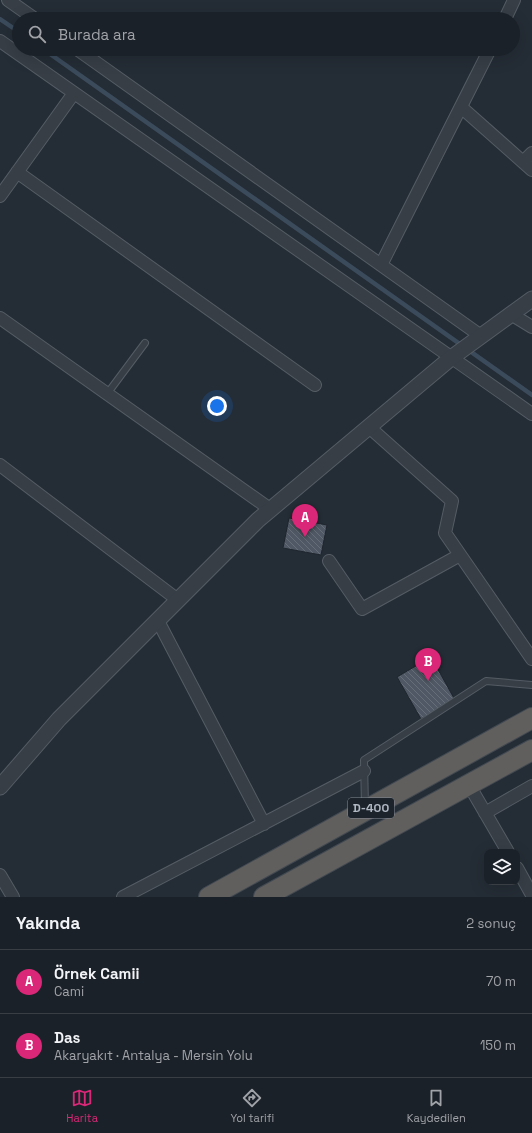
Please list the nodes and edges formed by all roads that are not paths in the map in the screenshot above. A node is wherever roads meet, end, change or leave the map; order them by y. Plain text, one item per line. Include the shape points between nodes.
1 (8, 0) edge
2 (514, 0) edge
3 (25, 12) edge
4 (508, 12) edge
5 (0, 41) edge
6 (12, 49) edge
7 (22, 56) edge
8 (87, 56) edge
9 (486, 56) edge
10 (74, 92) junction
11 (461, 107) junction
12 (532, 153) edge
13 (528, 166) edge
14 (17, 172) junction
15 (0, 196) edge
16 (382, 265) junction
17 (532, 299) edge
18 (511, 314) junction
19 (0, 318) edge
20 (532, 327) edge
21 (481, 336) junction
22 (145, 343) dead end
23 (451, 358) junction
24 (314, 385) dead end
25 (107, 394) junction
26 (532, 414) edge
27 (369, 427) junction
28 (0, 465) edge
29 (270, 509) junction
30 (460, 555) junction
31 (329, 561) dead end
32 (178, 600) junction
33 (158, 621) junction
34 (532, 659) edge
35 (532, 685) edge
36 (532, 718) edge
37 (532, 750) edge
38 (364, 771) junction
39 (470, 785) junction
40 (532, 786) edge
41 (0, 787) edge
42 (365, 811) junction
43 (485, 812) junction
44 (264, 824) junction
45 (506, 849) edge
46 (520, 873) edge
47 (0, 875) edge
48 (532, 895) edge
49 (13, 897) edge
50 (124, 897) edge
51 (209, 897) edge
52 (264, 897) edge

1 - 3 street
2 - 4 street
5 - 6 street
7 - 10 street
8 - 16 street
9 - 11 street
10 - 14 street
10 - 23 street
11 - 13 street
11 - 16 street
12 - 13 street
14 - 15 street
14 - 24 street
16 - 21 street
17 - 18 street
18 - 20 street
18 - 21 street
19 - 25 street
21 - 23 street
22 - 25 lane
23 - 26 street
23 - 27 street
25 - 29 street
27 - 29 street
27 - 30 street via 452,501 445,533
28 - 32 street
29 - 32 street
30 - 31 street via 362,609
30 - 34 street
32 - 33 street
33 - 41 street via 59,719
33 - 44 street
35 - 38 lane via 486,681 364,760
36 - 42 highway, D-400
37 - 39 highway, D-400
38 - 42 lane
38 - 44 street
39 - 43 street
39 - 52 highway, D-400
40 - 43 street
42 - 51 highway, D-400
43 - 45 street
44 - 50 street
46 - 48 street
47 - 49 street

